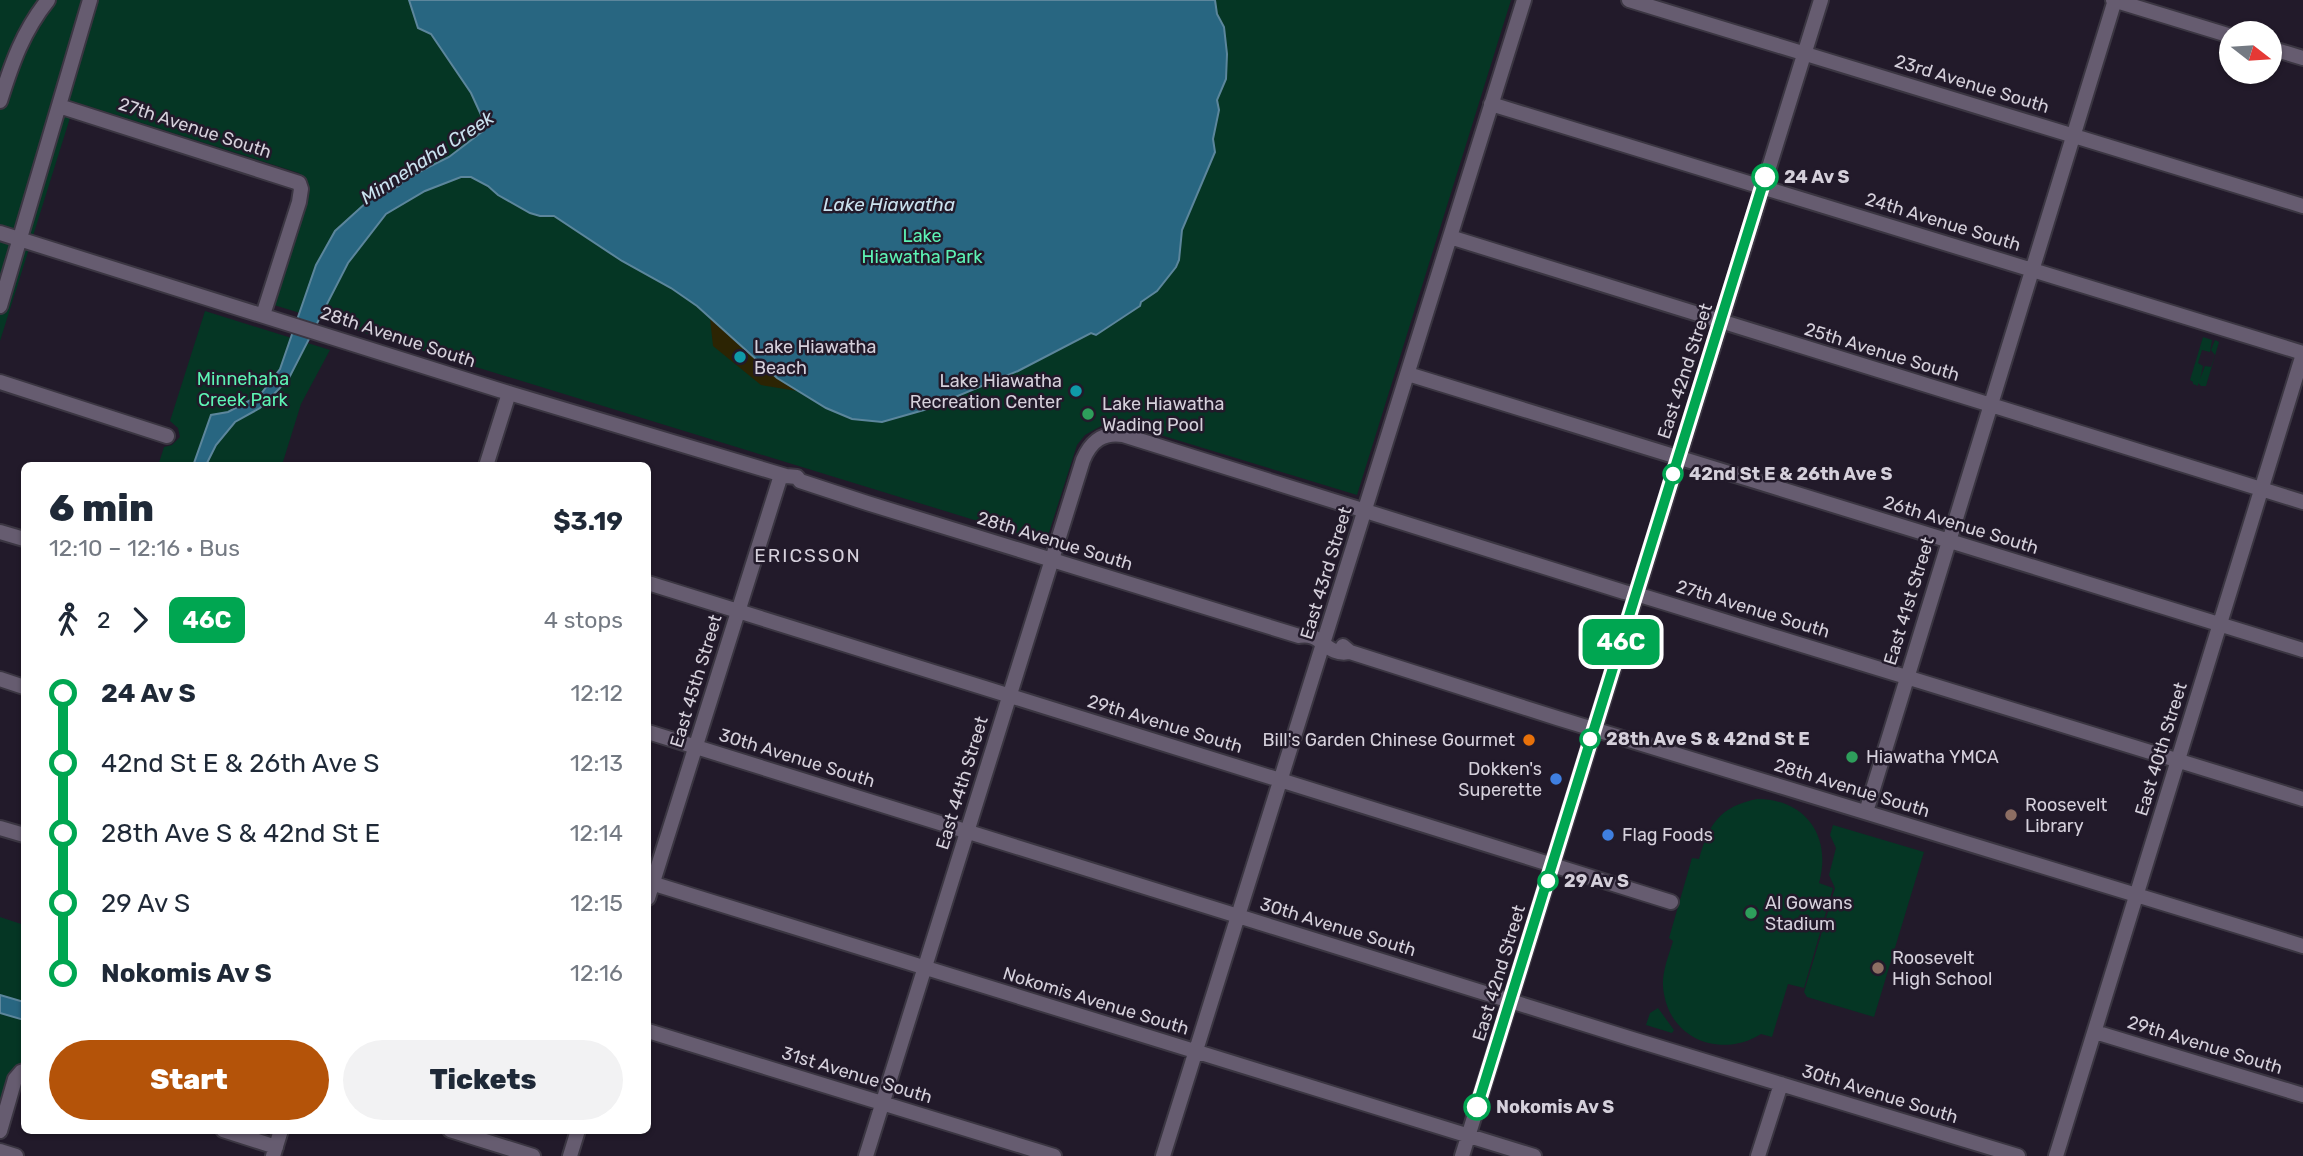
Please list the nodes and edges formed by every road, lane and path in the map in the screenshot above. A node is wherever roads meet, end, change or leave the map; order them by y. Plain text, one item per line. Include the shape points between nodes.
1 (48, 0) edge
2 (90, 0) edge
3 (1524, 0) edge
4 (1629, 0) edge
5 (1821, 0) edge
6 (2114, 0) edge
7 (2219, 32) edge
8 (1803, 52) junction
9 (2282, 52) edge
10 (2303, 58) edge
11 (3, 84) edge
12 (0, 100) edge
13 (1491, 103) junction
14 (60, 106) junction
15 (2073, 135) junction
16 (1762, 187) junction
17 (2303, 206) edge
18 (0, 233) edge
19 (1450, 237) junction
20 (20, 239) junction
21 (2031, 269) junction
22 (0, 306) edge
23 (263, 315) junction
24 (1721, 322) junction
25 (2303, 354) edge
26 (1408, 374) junction
27 (0, 382) edge
28 (509, 393) junction
29 (1990, 406) junction
30 (1111, 434) joint
31 (167, 436) dead end
32 (1677, 458) junction
33 (487, 462) edge
34 (783, 475) junction
35 (2261, 489) junction
36 (2303, 502) edge
37 (1365, 512) junction
38 (0, 532) edge
39 (21, 538) edge
40 (1948, 541) junction
41 (1052, 560) junction
42 (651, 584) edge
43 (1636, 595) junction
44 (738, 611) junction
45 (2220, 624) junction
46 (1324, 645) junction
47 (2303, 650) edge
48 (1906, 676) junction
49 (0, 680) edge
50 (21, 686) edge
51 (1010, 695) junction
52 (1593, 729) junction
53 (651, 733) edge
54 (696, 747) junction
55 (2177, 761) junction
56 (1281, 780) junction
57 (2303, 799) edge
58 (1866, 812) junction
59 (0, 828) edge
60 (967, 832) junction
61 (21, 834) edge
62 (1553, 865) junction
63 (651, 879) edge
64 (651, 882) edge
65 (2136, 895) junction
66 (1671, 902) dead end
67 (1238, 916) junction
68 (2303, 946) edge
69 (924, 968) junction
70 (1510, 1001) junction
71 (651, 1032) edge
72 (2095, 1032) junction
73 (1195, 1052) junction
74 (21, 1073) edge
75 (1781, 1084) junction
76 (2303, 1094) edge
77 (883, 1102) junction
78 (0, 1131) edge
79 (232, 1134) edge
80 (280, 1134) edge
81 (463, 1134) edge
82 (577, 1134) edge
83 (1468, 1136) junction
84 (0, 1151) edge
85 (275, 1152) edge
86 (16, 1156) edge
87 (533, 1156) edge
88 (570, 1156) edge
89 (866, 1156) edge
90 (1054, 1156) edge
91 (1163, 1156) edge
92 (1462, 1156) edge
93 (1534, 1156) edge
94 (1758, 1156) edge
95 (2018, 1156) edge
96 (2056, 1156) edge

1 - 11 street via 25,31
2 - 14 street
3 - 13 street, East 43rd Street
4 - 8 street, 23rd Avenue South
5 - 8 street, East 42nd Street
6 - 7 street
6 - 15 street, East 41st Street
8 - 15 street, 23rd Avenue South
8 - 16 street, East 42nd Street
9 - 10 street
11 - 12 street
13 - 16 street, 24th Avenue South
13 - 19 street, East 43rd Street
14 - 20 street
14 - 23 street, 27th Avenue South via 299,183 299,202
15 - 17 street, 23rd Avenue South
15 - 21 street, East 41st Street
16 - 21 street, 24th Avenue South
16 - 24 street, East 42nd Street
18 - 20 street, 28th Avenue South
19 - 24 street, 25th Avenue South
19 - 26 street, East 43rd Street
20 - 22 street
20 - 23 street, 28th Avenue South
21 - 25 street, 24th Avenue South
21 - 29 street, East 41st Street
23 - 28 street, 28th Avenue South
24 - 29 street, 25th Avenue South
24 - 32 street, East 42nd Street
25 - 35 street, East 40th Street
26 - 32 street, 26th Avenue South
26 - 37 street, East 43rd Street
27 - 31 street
28 - 33 street
28 - 34 street, 28th Avenue South
29 - 35 street, 25th Avenue South
29 - 40 street, East 41st Street
30 - 37 street, 27th Avenue South
30 - 41 street, East 44th Street via 1088,447
32 - 40 street, 26th Avenue South
32 - 43 street, East 42nd Street
34 - 41 street, 28th Avenue South via 790,481
34 - 44 street, East 45th Street
35 - 36 street, 25th Avenue South
35 - 45 street, East 40th Street
37 - 43 street, 27th Avenue South
37 - 46 street, East 43rd Street
38 - 39 street
40 - 45 street, 26th Avenue South
40 - 48 street, East 41st Street
41 - 46 street, 28th Avenue South via 1306,635
41 - 51 street, East 44th Street
42 - 44 street, 29th Avenue South
43 - 48 street, 27th Avenue South
43 - 52 street, East 42nd Street
44 - 51 street, 29th Avenue South
44 - 54 street, East 45th Street
45 - 47 street, 26th Avenue South
45 - 55 street, East 40th Street
46 - 52 street, 28th Avenue South via 1328,650 1350,652
46 - 56 street, East 43rd Street
48 - 55 street, 27th Avenue South
48 - 58 street, East 41st Street
49 - 50 street
51 - 56 street, 29th Avenue South
51 - 60 street, East 44th Street
52 - 58 street, 28th Avenue South
52 - 62 street, East 42nd Street
53 - 54 street, 30th Avenue South
54 - 60 street, 30th Avenue South
54 - 63 street, East 45th Street
55 - 57 street, 27th Avenue South
55 - 65 street, East 40th Street
56 - 62 street, 29th Avenue South
56 - 67 street, East 43rd Street
58 - 65 street, 28th Avenue South
59 - 61 street
60 - 67 street, 30th Avenue South
60 - 69 street, East 44th Street
62 - 66 street, 29th Avenue South
62 - 70 street, East 42nd Street
64 - 69 street, Nokomis Avenue South
65 - 68 street, 28th Avenue South
65 - 72 street, East 40th Street
67 - 70 street, 30th Avenue South
67 - 73 street, East 43rd Street
69 - 73 street, Nokomis Avenue South
69 - 77 street, East 44th Street
70 - 75 street, 30th Avenue South
70 - 83 street, East 42nd Street
71 - 77 street, 31st Avenue South
72 - 76 street, 29th Avenue South
72 - 96 street, East 40th Street
73 - 83 street, Nokomis Avenue South
73 - 91 street, East 43rd Street
74 - 78 street via 15,1079
75 - 94 street
75 - 95 street, 30th Avenue South
77 - 89 street, East 44th Street
77 - 90 street, 31st Avenue South
79 - 85 street
80 - 85 street
81 - 87 street
82 - 88 street
83 - 92 street, East 42nd Street
83 - 93 street, Nokomis Avenue South
84 - 86 street

